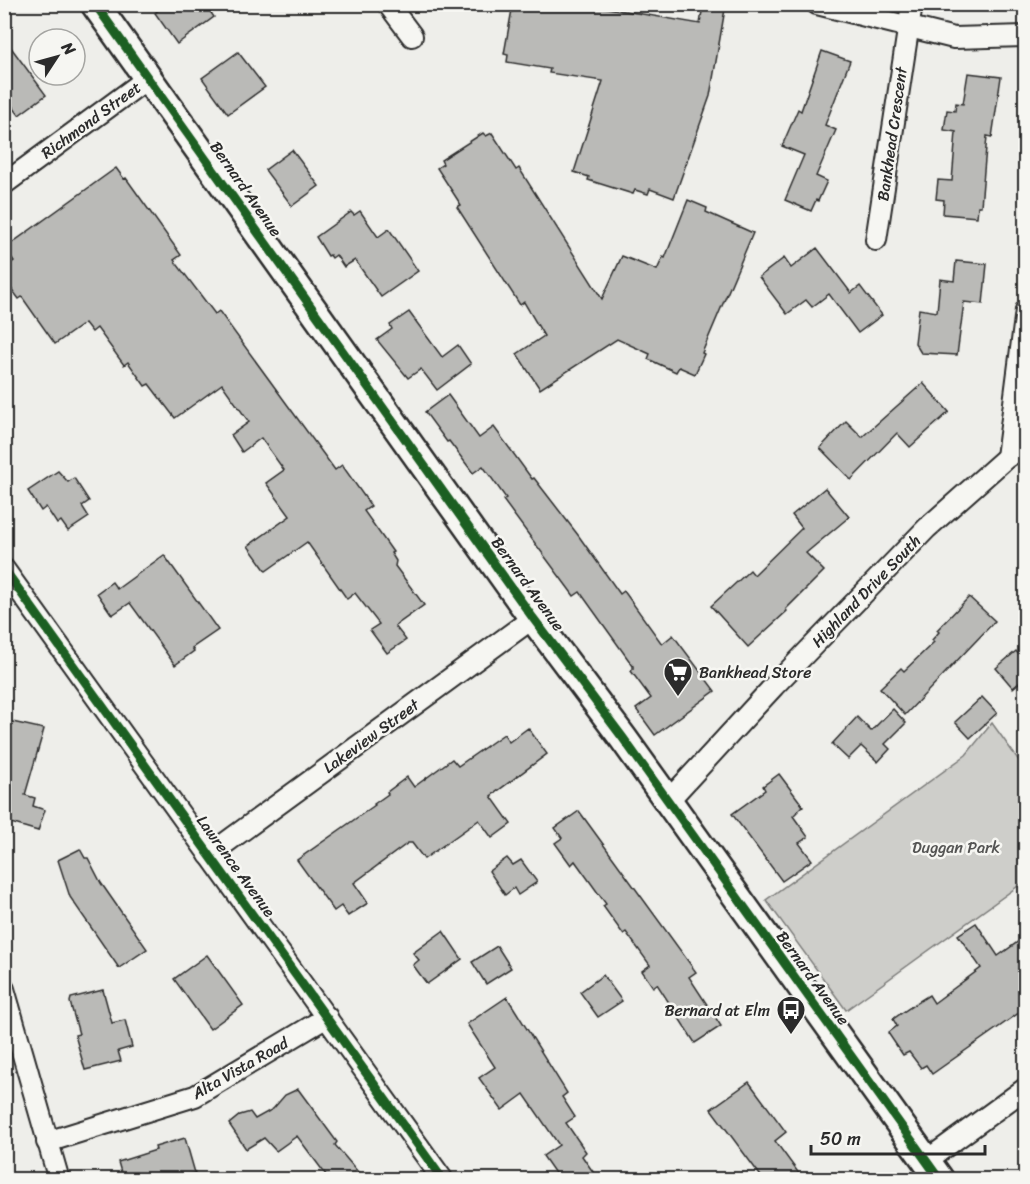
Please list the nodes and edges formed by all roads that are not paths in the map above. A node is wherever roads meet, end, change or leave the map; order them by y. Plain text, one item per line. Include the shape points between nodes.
1 (95, 4) edge
2 (388, 4) edge
3 (817, 4) edge
4 (912, 4) edge
5 (908, 27) junction
6 (412, 36) dead end
7 (1026, 36) edge
8 (148, 78) junction
9 (4, 184) edge
10 (876, 240) dead end
11 (1026, 309) edge
12 (1026, 446) edge
13 (1007, 457) junction
14 (4, 569) edge
15 (533, 618) junction
16 (668, 801) junction
17 (209, 855) junction
18 (4, 989) edge
19 (327, 1017) junction
20 (1026, 1088) edge
21 (47, 1142) junction
22 (933, 1170) edge
23 (59, 1179) edge
24 (443, 1179) edge

1 - 8 street, Bernard Avenue
2 - 6 street
3 - 5 street
4 - 5 street, Bankhead Crescent
5 - 7 street via 954,38
5 - 10 street, Bankhead Crescent
8 - 9 street, Richmond Street
8 - 15 street, Bernard Avenue
11 - 13 street
12 - 13 street, Highland Drive South
13 - 16 street, Highland Drive South via 927,528
14 - 17 street, Lawrence Avenue
15 - 16 street, Bernard Avenue
15 - 17 street, Lakeview Street
16 - 22 street, Bernard Avenue
17 - 19 street, Lawrence Avenue
18 - 21 street
19 - 21 street, Alta Vista Road via 195,1096
19 - 24 street, Lawrence Avenue
20 - 22 street
21 - 23 street

